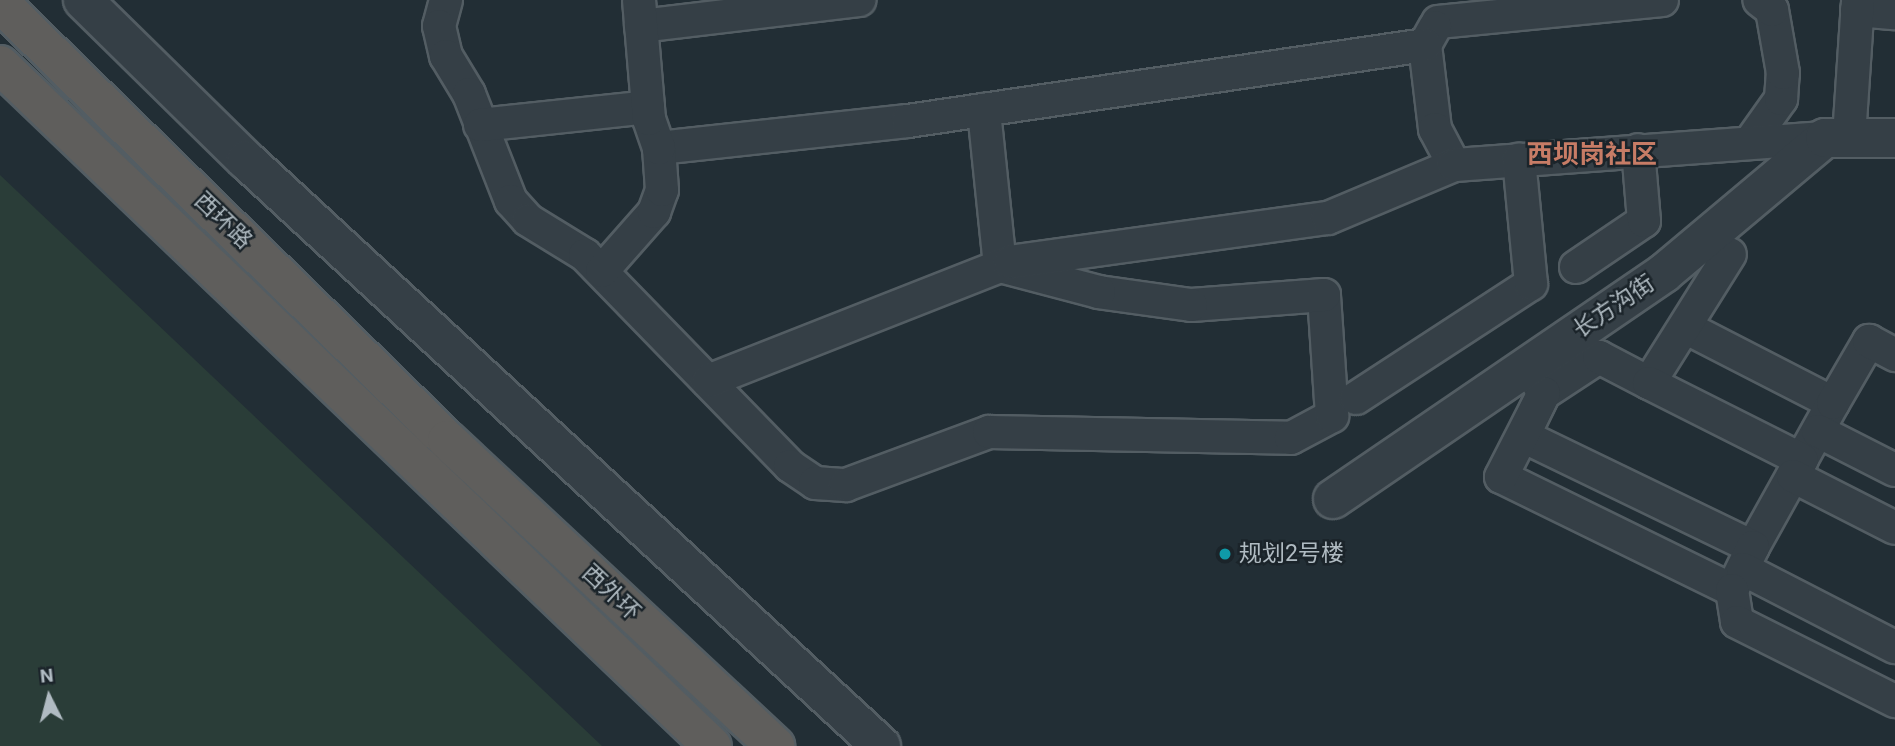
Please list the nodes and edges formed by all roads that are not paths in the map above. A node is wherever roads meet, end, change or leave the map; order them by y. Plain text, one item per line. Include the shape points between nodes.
1 (83, 0) edge
2 (446, 0) edge
3 (859, 0) edge
4 (1462, 0) edge
5 (1662, 0) edge
6 (1759, 0) edge
7 (0, 3) edge
8 (1858, 5) edge
9 (640, 13) edge
10 (1895, 13) edge
11 (1431, 34) junction
12 (0, 65) edge
13 (648, 107) junction
14 (984, 110) junction
15 (480, 125) junction
16 (1837, 137) junction
17 (1895, 138) edge
18 (1751, 141) junction
19 (659, 148) junction
20 (1638, 150) junction
21 (1519, 160) junction
22 (1454, 165) junction
23 (1730, 254) dead end
24 (1000, 266) junction
25 (1576, 267) dead end
26 (602, 271) junction
27 (1685, 327) junction
28 (1895, 355) edge
29 (1536, 380) junction
30 (708, 381) junction
31 (1649, 383) junction
32 (1356, 397) dead end
33 (1833, 403) junction
34 (1818, 431) junction
35 (447, 440) joint
36 (417, 464) joint
37 (1797, 468) junction
38 (1895, 470) edge
39 (1333, 499) dead end
40 (1895, 528) edge
41 (1743, 569) junction
42 (1895, 647) edge
43 (1895, 701) edge
44 (712, 746) edge
45 (775, 746) edge
46 (881, 746) edge

1 - 46 street via 246,160
2 - 15 street via 439,26 446,56 469,93
3 - 9 street
4 - 11 street
5 - 11 street
6 - 18 street via 1772,10 1783,73 1781,99
7 - 35 highway, 西环路
8 - 10 street
8 - 16 street
9 - 13 street
11 - 14 street
11 - 22 street via 1435,129
12 - 36 highway, 西环路
13 - 15 street
13 - 19 street
14 - 19 street
14 - 24 street
15 - 26 street via 511,201 528,220 585,255
16 - 17 street
16 - 18 street
16 - 29 street, 长方沟街
18 - 20 street
19 - 26 street via 662,190 653,212
20 - 21 street
20 - 25 street via 1644,221
21 - 22 street
21 - 32 street via 1531,284
22 - 24 street via 1328,218
23 - 27 street
24 - 30 street
24 - 30 street via 1099,292 1191,305 1324,295 1332,416 1291,438 989,432 846,485 815,483 790,466
26 - 30 street
27 - 31 street
27 - 33 street
28 - 33 street via 1869,341
29 - 31 street via 1599,357
29 - 39 street, 长方沟街
29 - 41 street via 1523,436
29 - 41 street via 1501,477
31 - 37 street
33 - 34 street
34 - 37 street
34 - 38 street
35 - 45 highway, 西外环
36 - 44 highway, 西外环
37 - 40 street
37 - 41 street
41 - 42 street
41 - 43 street via 1737,622

